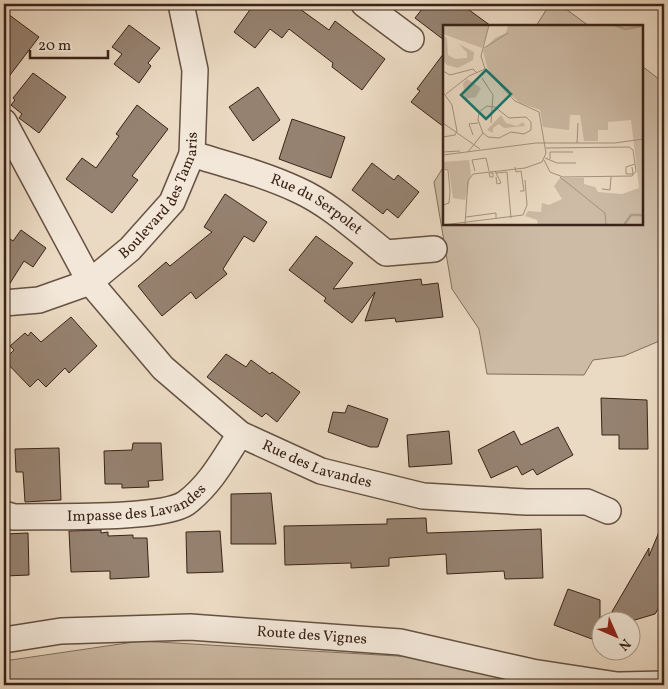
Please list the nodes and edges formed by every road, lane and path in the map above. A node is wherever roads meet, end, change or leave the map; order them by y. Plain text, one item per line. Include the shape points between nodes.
1 (364, 4) edge
2 (186, 6) edge
3 (411, 39) dead end
4 (4, 122) edge
5 (192, 154) junction
6 (434, 249) dead end
7 (90, 282) junction
8 (4, 304) edge
9 (240, 434) junction
10 (608, 510) dead end
11 (4, 514) edge
12 (4, 640) edge
13 (664, 684) edge
14 (617, 685) edge
15 (621, 685) edge

1 - 3 street
2 - 5 street, Boulevard des Tamaris via 195,70
4 - 7 street, Rue des Lavandes
5 - 6 street, Rue du Serpolet via 300,190 386,253
5 - 7 street, Boulevard des Tamaris via 172,202 130,249
7 - 8 street, Boulevard des Tamaris via 39,300
7 - 9 street, Rue des Lavandes via 163,368
9 - 10 street, Rue des Lavandes via 321,471 423,496 587,502
9 - 11 street, Impasse des Lavandes via 208,483 184,504 151,514 14,517
12 - 14 street, Route des Vignes via 61,631 190,627 391,642 532,672
13 - 15 street

